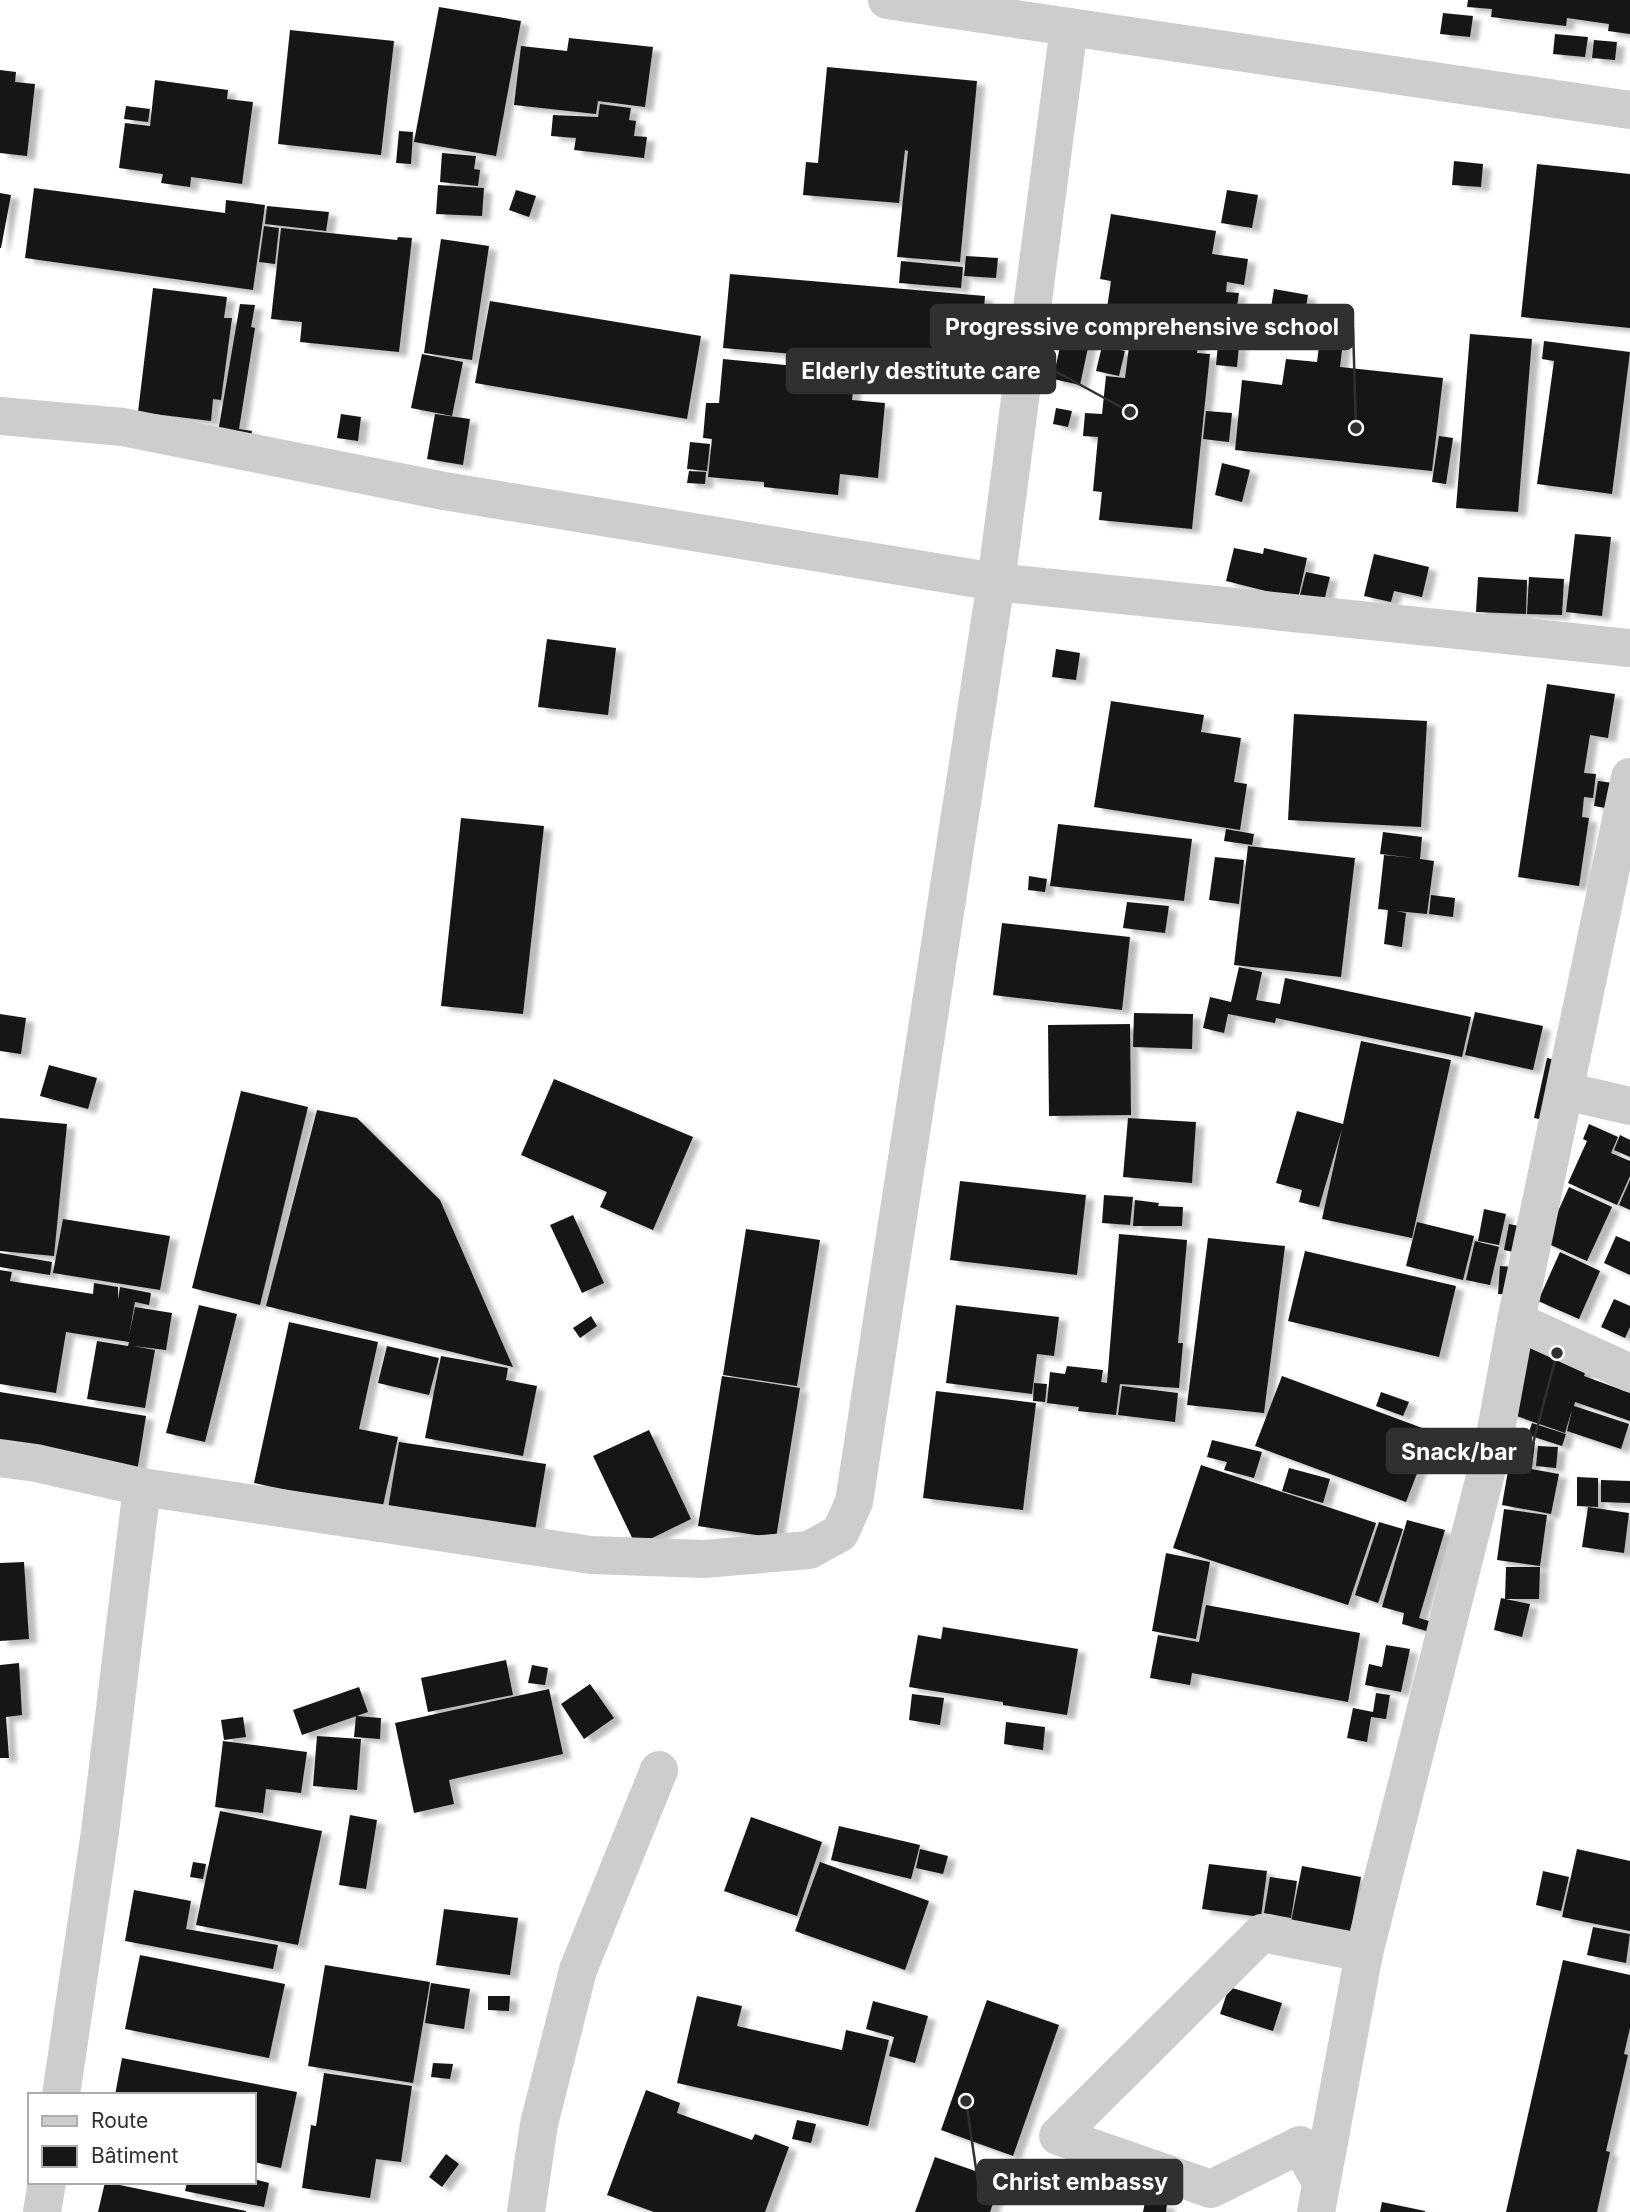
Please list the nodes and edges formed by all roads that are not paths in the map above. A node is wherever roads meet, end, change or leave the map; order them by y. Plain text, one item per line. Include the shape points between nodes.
1 (887, 0) edge
2 (1069, 27) junction
3 (1630, 110) edge
4 (0, 416) edge
5 (996, 582) junction
6 (1630, 648) edge
7 (1630, 777) edge
8 (1566, 1091) junction
9 (1630, 1106) edge
10 (1516, 1321) junction
11 (1630, 1373) edge
12 (0, 1458) edge
13 (142, 1488) junction
14 (659, 1770) dead end
15 (1364, 1952) junction
16 (61, 2093) edge
17 (47, 2184) edge
18 (1318, 2197) edge
19 (42, 2212) edge
20 (526, 2212) edge

1 - 2 street
2 - 3 street
2 - 5 street
4 - 5 street via 123,427 444,491
5 - 6 street
5 - 13 street via 854,1502 840,1533 809,1549 704,1559 591,1555
7 - 8 street
8 - 9 street
8 - 10 street
10 - 11 street
10 - 15 street via 1494,1441
12 - 13 street
13 - 16 street via 100,1832
14 - 20 street via 579,1970 539,2124
15 - 18 street
15 - 18 street via 1262,1933 1058,2136 1211,2189 1300,2145
17 - 19 street

